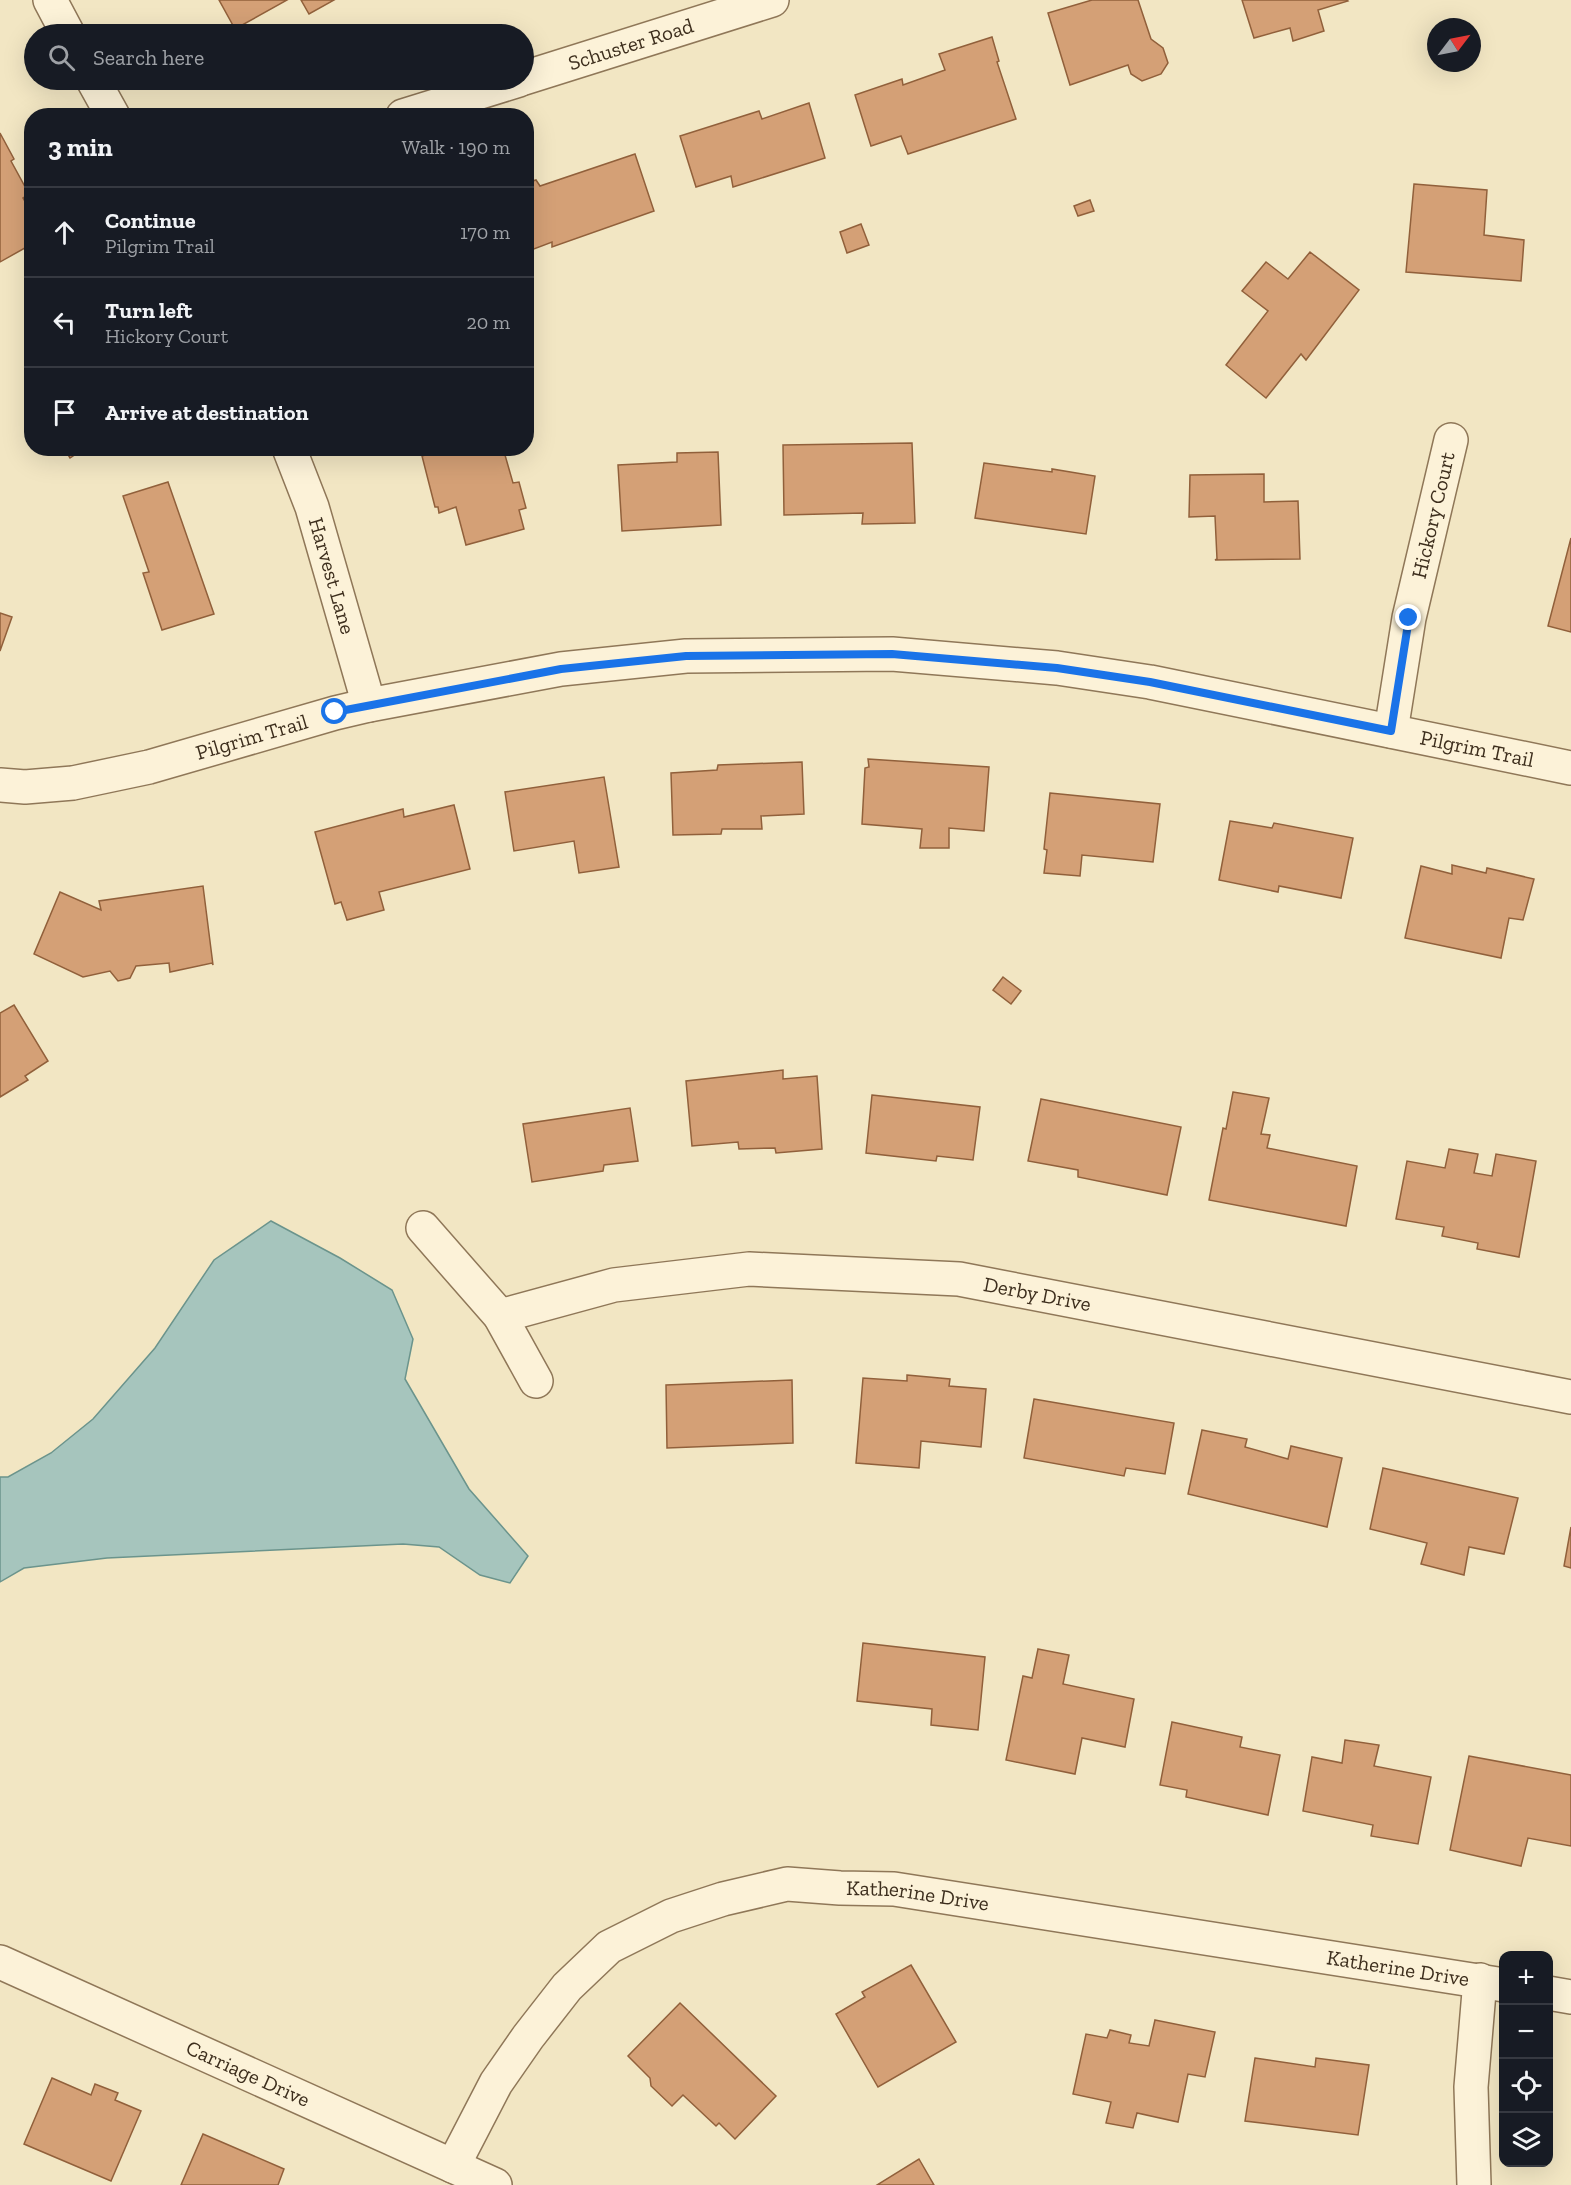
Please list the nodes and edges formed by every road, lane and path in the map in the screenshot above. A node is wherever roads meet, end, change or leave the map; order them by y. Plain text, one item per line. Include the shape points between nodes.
1 (50, 0) edge
2 (772, 0) edge
3 (63, 24) edge
4 (534, 75) edge
5 (99, 90) edge
6 (487, 90) edge
7 (109, 108) edge
8 (430, 108) edge
9 (1451, 440) dead end
10 (292, 456) edge
11 (369, 705) junction
12 (1391, 731) junction
13 (1571, 768) edge
14 (0, 785) edge
15 (423, 1228) dead end
16 (501, 1316) junction
17 (536, 1381) dead end
18 (1571, 1397) edge
19 (0, 1962) edge
20 (1492, 1983) edge
21 (1553, 1994) edge
22 (1571, 1997) edge
23 (453, 2166) junction
24 (495, 2185) edge
25 (1474, 2185) edge

1 - 3 street
2 - 4 street, Schuster Road
5 - 7 street
6 - 8 street
9 - 12 street, Hickory Court via 1409,618
10 - 11 street, Harvest Lane via 312,507
11 - 12 street, Pilgrim Trail via 561,669 686,656 892,654 1057,668 1138,680
11 - 14 street, Pilgrim Trail via 149,767 73,783
12 - 13 street, Pilgrim Trail
15 - 16 street
16 - 17 street
16 - 18 street, Derby Drive via 614,1285 749,1269 959,1280
19 - 23 street, Carriage Drive
20 - 23 street, Katherine Drive via 894,1889 787,1884 671,1916 609,1947 567,1987 528,2037 496,2084
20 - 25 street via 1471,2087
21 - 22 street
23 - 24 street, Carriage Drive

